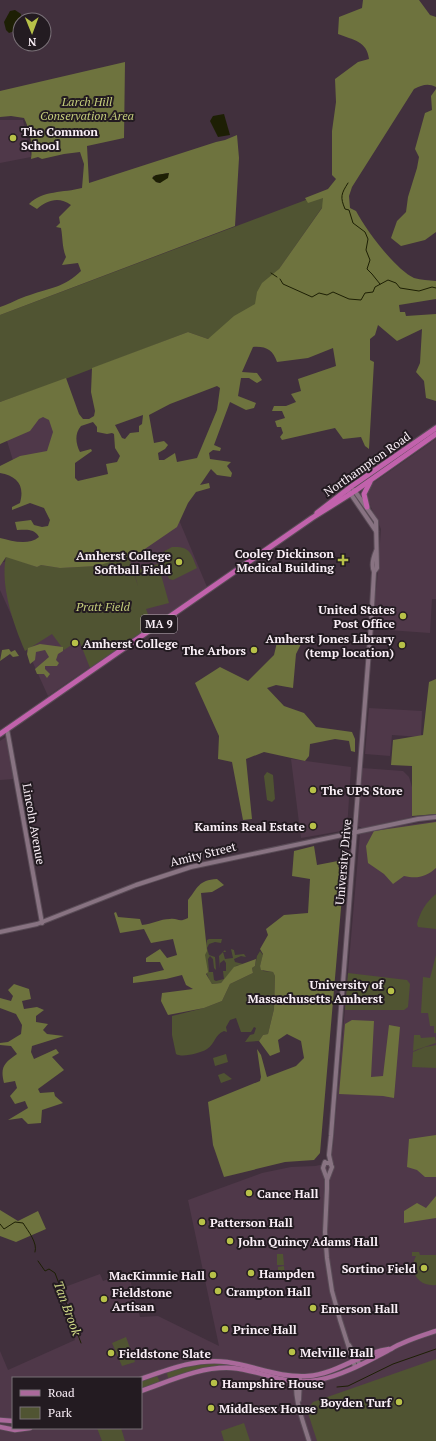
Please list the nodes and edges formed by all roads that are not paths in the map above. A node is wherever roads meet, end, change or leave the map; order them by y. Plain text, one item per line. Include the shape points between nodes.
1 (436, 428) edge
2 (436, 434) edge
3 (371, 480) junction
4 (351, 492) junction
5 (367, 507) junction
6 (376, 531) junction
7 (7, 729) junction
8 (0, 734) edge
9 (436, 817) edge
10 (356, 831) junction
11 (42, 923) junction
12 (0, 932) edge
13 (329, 1155) junction
14 (325, 1163) junction
15 (331, 1164) junction
16 (324, 1171) junction
17 (330, 1171) junction
18 (327, 1180) junction
19 (436, 1331) edge
20 (356, 1364) junction
21 (299, 1376) junction
22 (142, 1379) edge
23 (299, 1382) junction
24 (142, 1391) edge
25 (0, 1420) edge
26 (12, 1421) edge
27 (0, 1427) edge
28 (22, 1429) edge
29 (310, 1441) edge

1 - 4 highway, Northampton Road / MA 9 via 352,486
2 - 3 highway, Northampton Road / MA 9
3 - 4 highway, Northampton Road / MA 9
3 - 5 highway via 364,494
4 - 5 main road, University Drive
4 - 6 main road
4 - 7 highway, Northampton Road / MA 9
5 - 6 main road, University Drive via 376,521
6 - 10 main road, University Drive via 377,568 374,572
7 - 8 highway, Northampton Road / MA 9
7 - 11 main road, Lincoln Avenue
9 - 10 main road, Amity Street via 418,818
10 - 11 main road, Amity Street via 172,872
10 - 13 main road, University Drive
11 - 12 main road, Amity Street
13 - 14 main road, University Drive
13 - 15 main road, University Drive
14 - 15 main road
14 - 16 main road, University Drive
15 - 17 main road, University Drive
16 - 17 main road
16 - 18 main road, University Drive
17 - 18 main road, University Drive
18 - 20 main road, University Drive via 325,1232 328,1264 340,1320
19 - 20 main road
20 - 21 main road via 320,1374
20 - 23 main road via 329,1378
21 - 22 main road via 275,1374 234,1363 214,1361 183,1365
21 - 23 main road
23 - 24 main road via 274,1379 243,1370 219,1368 194,1373
23 - 29 main road via 299,1402
25 - 26 main road
27 - 28 main road

